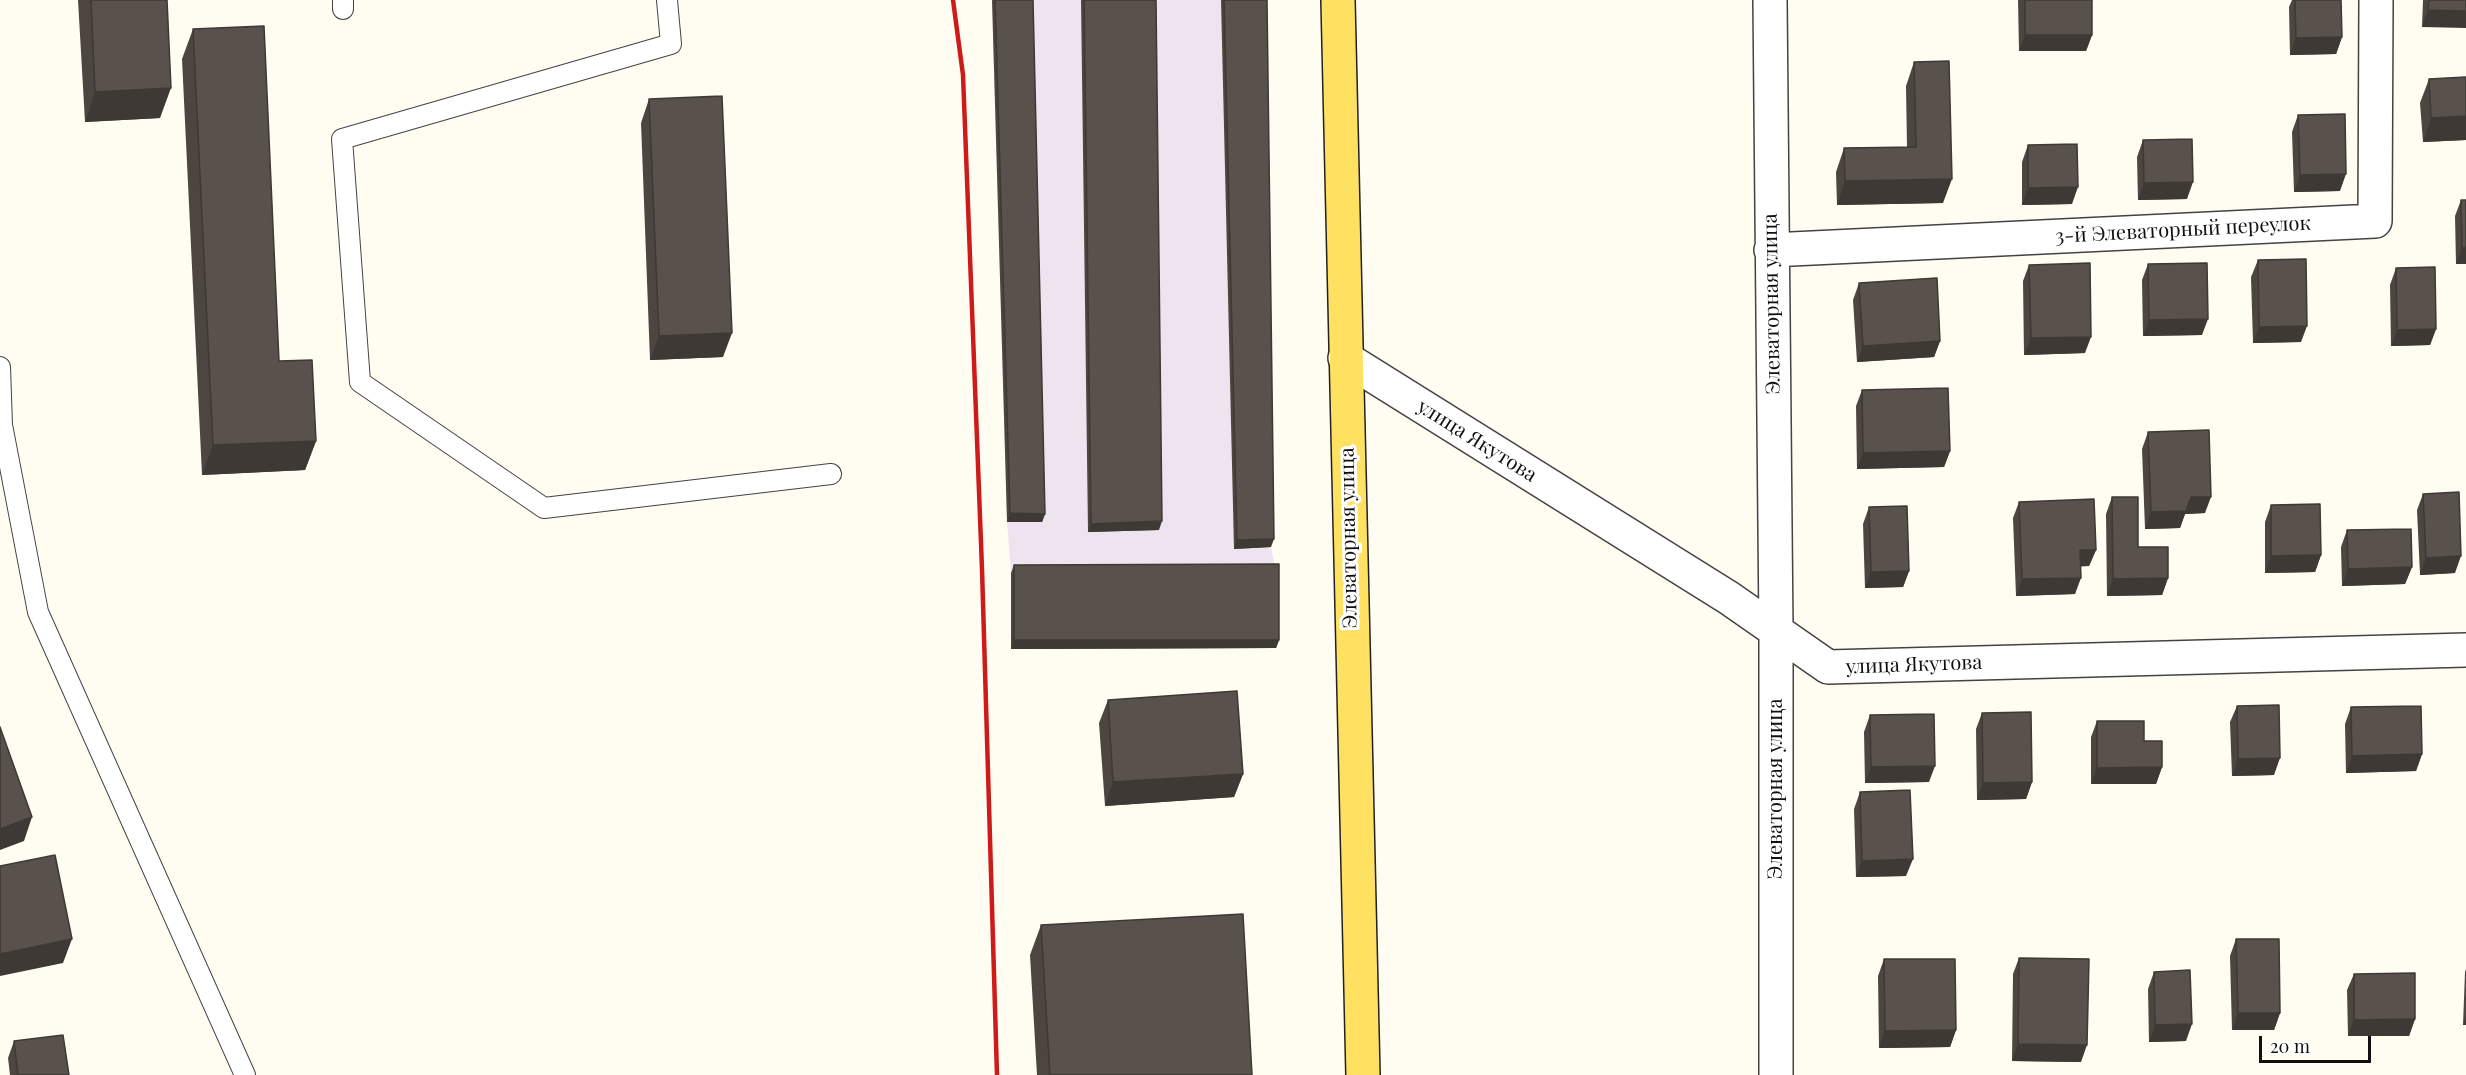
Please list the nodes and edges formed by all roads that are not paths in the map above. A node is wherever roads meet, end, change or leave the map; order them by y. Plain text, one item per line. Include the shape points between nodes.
1 (668, 0) edge
2 (1338, 0) edge
3 (1770, 0) edge
4 (2376, 0) edge
5 (1771, 250) junction
6 (1345, 358) junction
7 (0, 367) edge
8 (831, 474) dead end
9 (1776, 630) junction
10 (2466, 650) edge
11 (245, 1075) edge
12 (1363, 1075) edge
13 (1776, 1075) edge

1 - 8 lane via 671,44 342,139 360,382 544,508
2 - 6 main road, Элеваторная улица
3 - 5 street, Элеваторная улица
4 - 5 street, 3-й Элеваторный переулок via 2375,221
5 - 9 street, Элеваторная улица
6 - 9 street, улица Якутова
6 - 12 main road, Элеваторная улица
7 - 11 lane via 2,425 38,612
9 - 10 street, улица Якутова via 1828,667
9 - 13 street, Элеваторная улица

